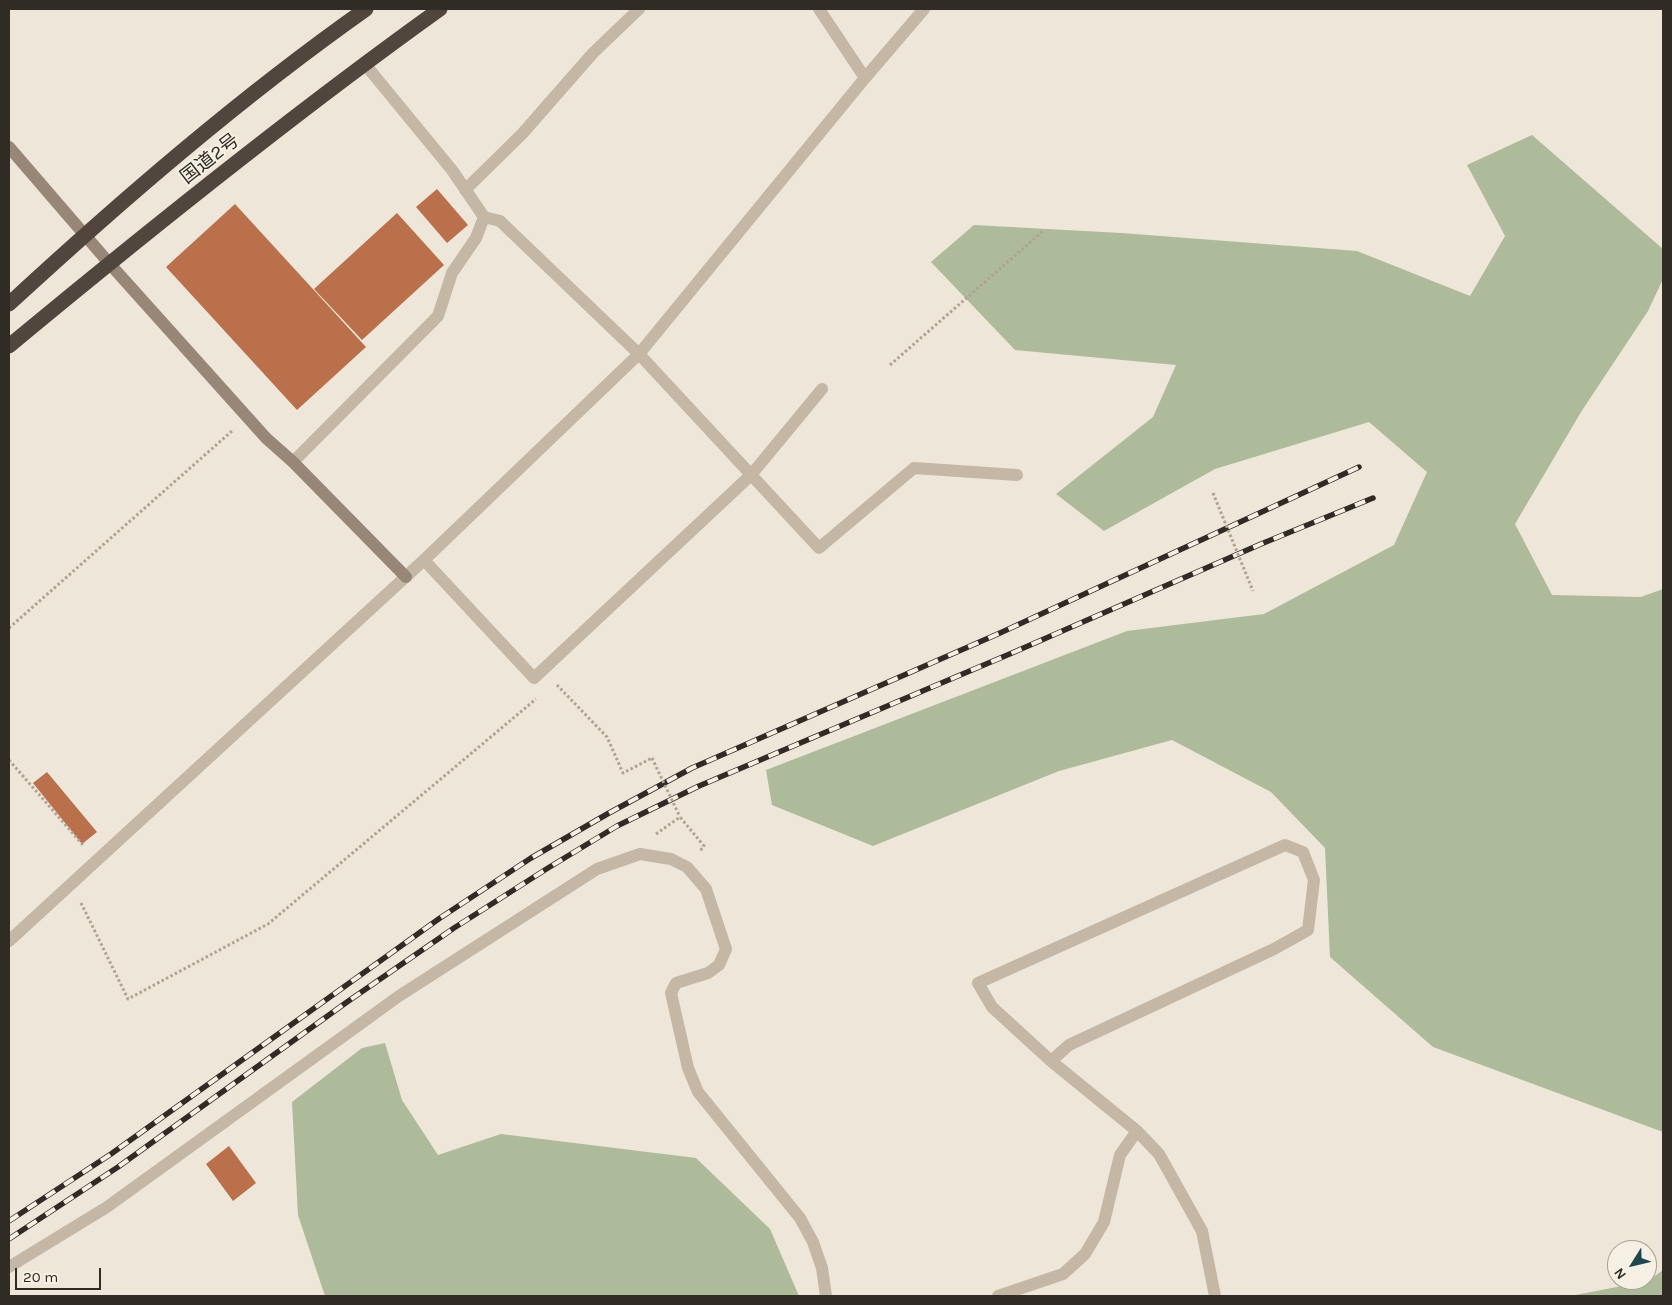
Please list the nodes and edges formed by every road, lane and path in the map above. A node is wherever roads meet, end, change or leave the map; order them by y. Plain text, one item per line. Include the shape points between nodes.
1 (366, 9) edge
2 (440, 9) edge
3 (638, 9) edge
4 (819, 9) edge
5 (924, 9) edge
6 (364, 63) junction
7 (865, 78) junction
8 (9, 147) edge
9 (464, 190) junction
10 (484, 218) junction
11 (1044, 231) dead end
12 (85, 234) junction
13 (109, 263) junction
14 (9, 304) edge
15 (9, 346) edge
16 (639, 354) junction
17 (890, 365) dead end
18 (822, 389) dead end
19 (247, 417) junction
20 (293, 462) junction
21 (751, 475) junction
22 (1017, 475) dead end
23 (1212, 493) dead end
24 (424, 560) junction
25 (406, 577) junction
26 (1253, 591) dead end
27 (9, 628) edge
28 (534, 678) junction
29 (568, 698) dead end
30 (9, 760) edge
31 (97, 861) junction
32 (687, 867) junction
33 (68, 887) junction
34 (9, 942) edge
35 (1051, 1061) junction
36 (1137, 1131) junction
37 (9, 1267) edge
38 (826, 1296) edge
39 (998, 1296) edge
40 (1216, 1296) edge

1 - 12 highway, 国道2号 via 262,86
2 - 6 highway, 国道2号
3 - 9 street via 522,134
4 - 7 street
5 - 7 street
6 - 9 street via 452,170
6 - 13 highway, 国道2号
7 - 16 street
8 - 12 street
9 - 10 street
10 - 16 street via 500,221
10 - 20 street via 476,238 452,272 438,316
11 - 17 path
12 - 13 street
12 - 14 highway, 国道2号
13 - 15 highway, 国道2号
13 - 19 street
16 - 21 street
16 - 24 street
18 - 21 street
19 - 20 street
19 - 27 path
20 - 25 street
21 - 22 street via 819,548 914,468
21 - 28 street
23 - 26 path, bridge
24 - 25 street
24 - 28 street
25 - 31 street
28 - 33 path via 536,699 268,924 128,1000 81,902
29 - 32 path, bridge via 607,737 623,773 652,758 680,817 704,846
30 - 31 path
31 - 33 street
32 - 37 street via 640,854 597,869 399,996 107,1207
32 - 38 street via 706,889 726,949 719,965 676,983 670,993 688,1068 698,1092 800,1218 822,1268
33 - 34 street
35 - 35 street via 992,1007 978,983 1285,845 1303,852 1314,880 1308,930 1274,949 1069,1044
35 - 36 street
36 - 39 street via 1120,1155 1104,1222 1085,1254 1063,1274
36 - 40 street via 1159,1154 1202,1231

